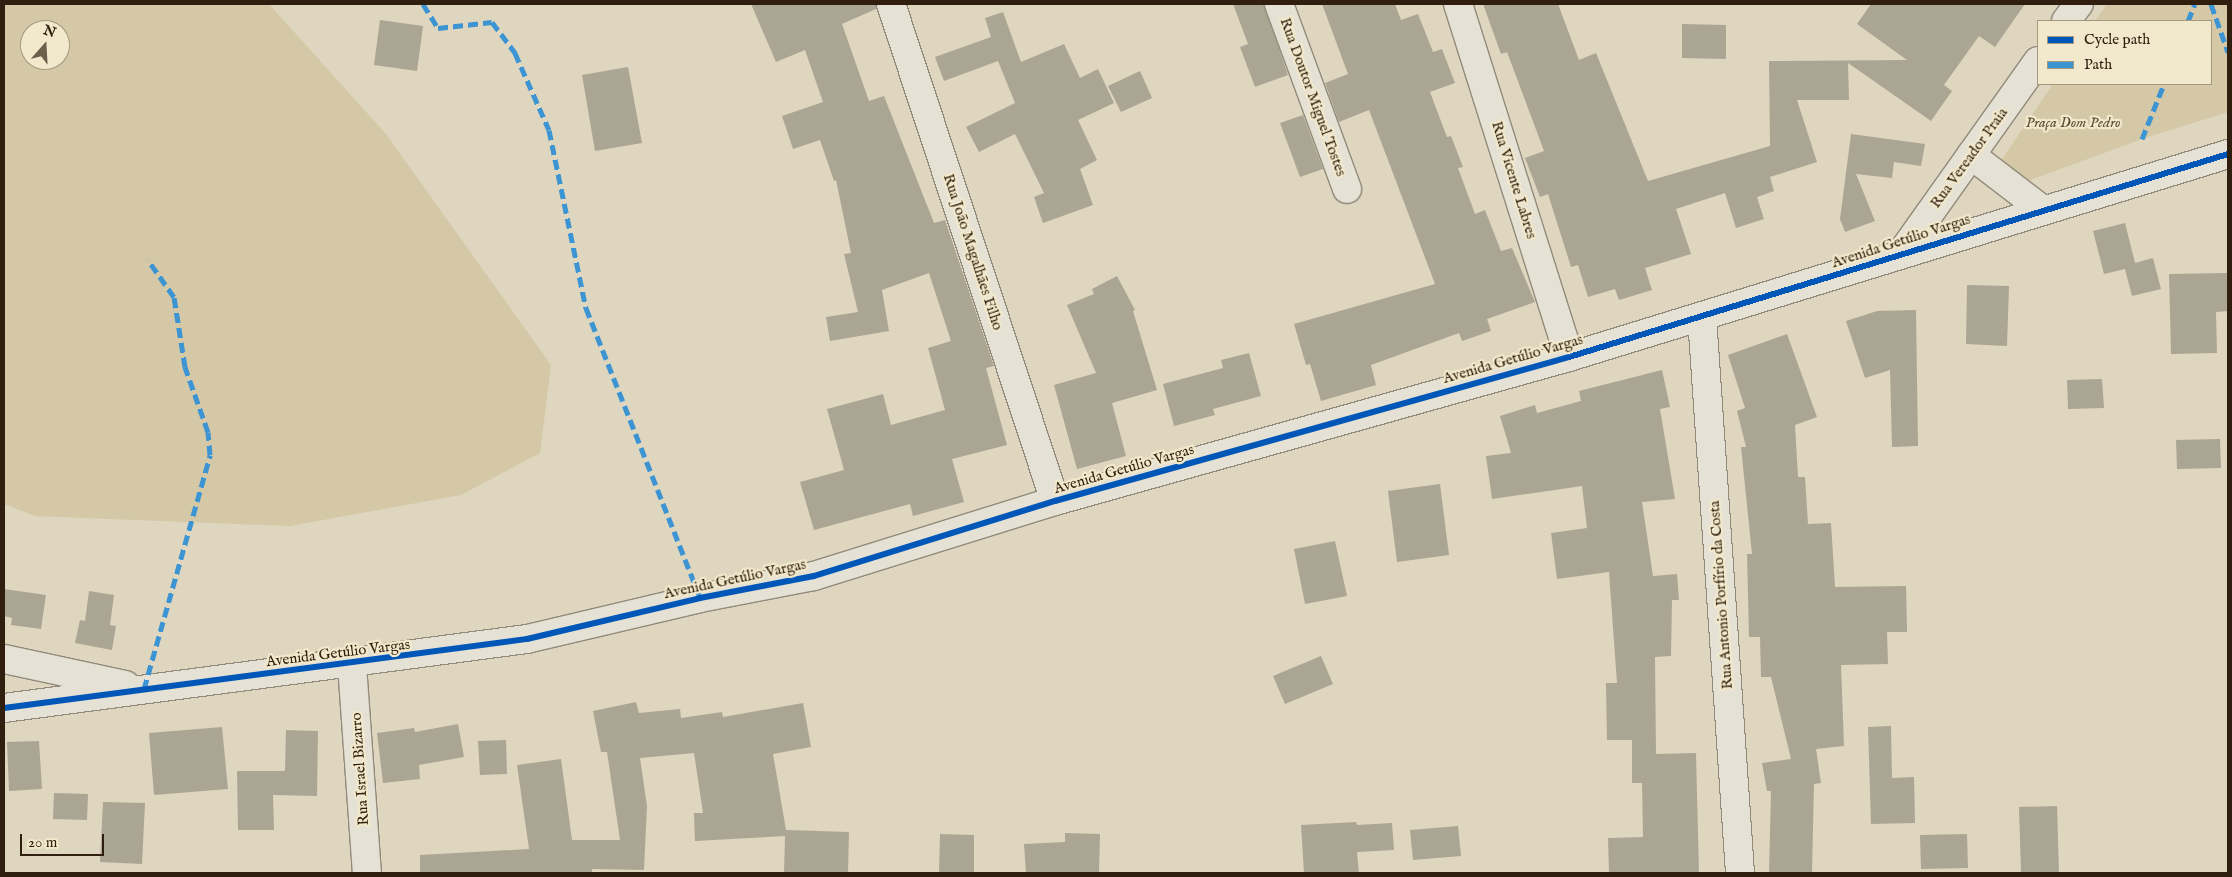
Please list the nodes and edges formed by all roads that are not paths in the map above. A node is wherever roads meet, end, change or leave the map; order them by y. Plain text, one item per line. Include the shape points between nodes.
1 (891, 4) edge
2 (1279, 4) edge
3 (1458, 4) edge
4 (2079, 4) edge
5 (2067, 20) edge
6 (2037, 62) edge
7 (2228, 154) edge
8 (1971, 155) junction
9 (1347, 189) dead end
10 (2043, 210) junction
11 (1900, 255) junction
12 (1702, 317) junction
13 (1569, 357) junction
14 (1055, 500) junction
15 (4, 659) edge
16 (352, 665) junction
17 (144, 689) junction
18 (4, 708) edge
19 (367, 873) edge
20 (1740, 873) edge

1 - 14 street, Rua João Magalhães Filho
2 - 9 street, Rua Doutor Miguel Tostes
3 - 13 street, Rua Vicente Labres
4 - 5 street
6 - 8 street, Rua Vereador Praia
7 - 10 street, Avenida Getúlio Vargas
8 - 10 street
8 - 11 street, Rua Vereador Praia
10 - 11 street, Avenida Getúlio Vargas
11 - 12 street, Avenida Getúlio Vargas
12 - 13 street, Avenida Getúlio Vargas
12 - 20 street, Rua Antonio Porfírio da Costa
13 - 14 street, Avenida Getúlio Vargas
14 - 16 street, Avenida Getúlio Vargas via 814,576 700,598 527,639
15 - 17 street
16 - 17 street, Avenida Getúlio Vargas
16 - 19 street, Rua Israel Bizarro
17 - 18 street, Avenida Getúlio Vargas

